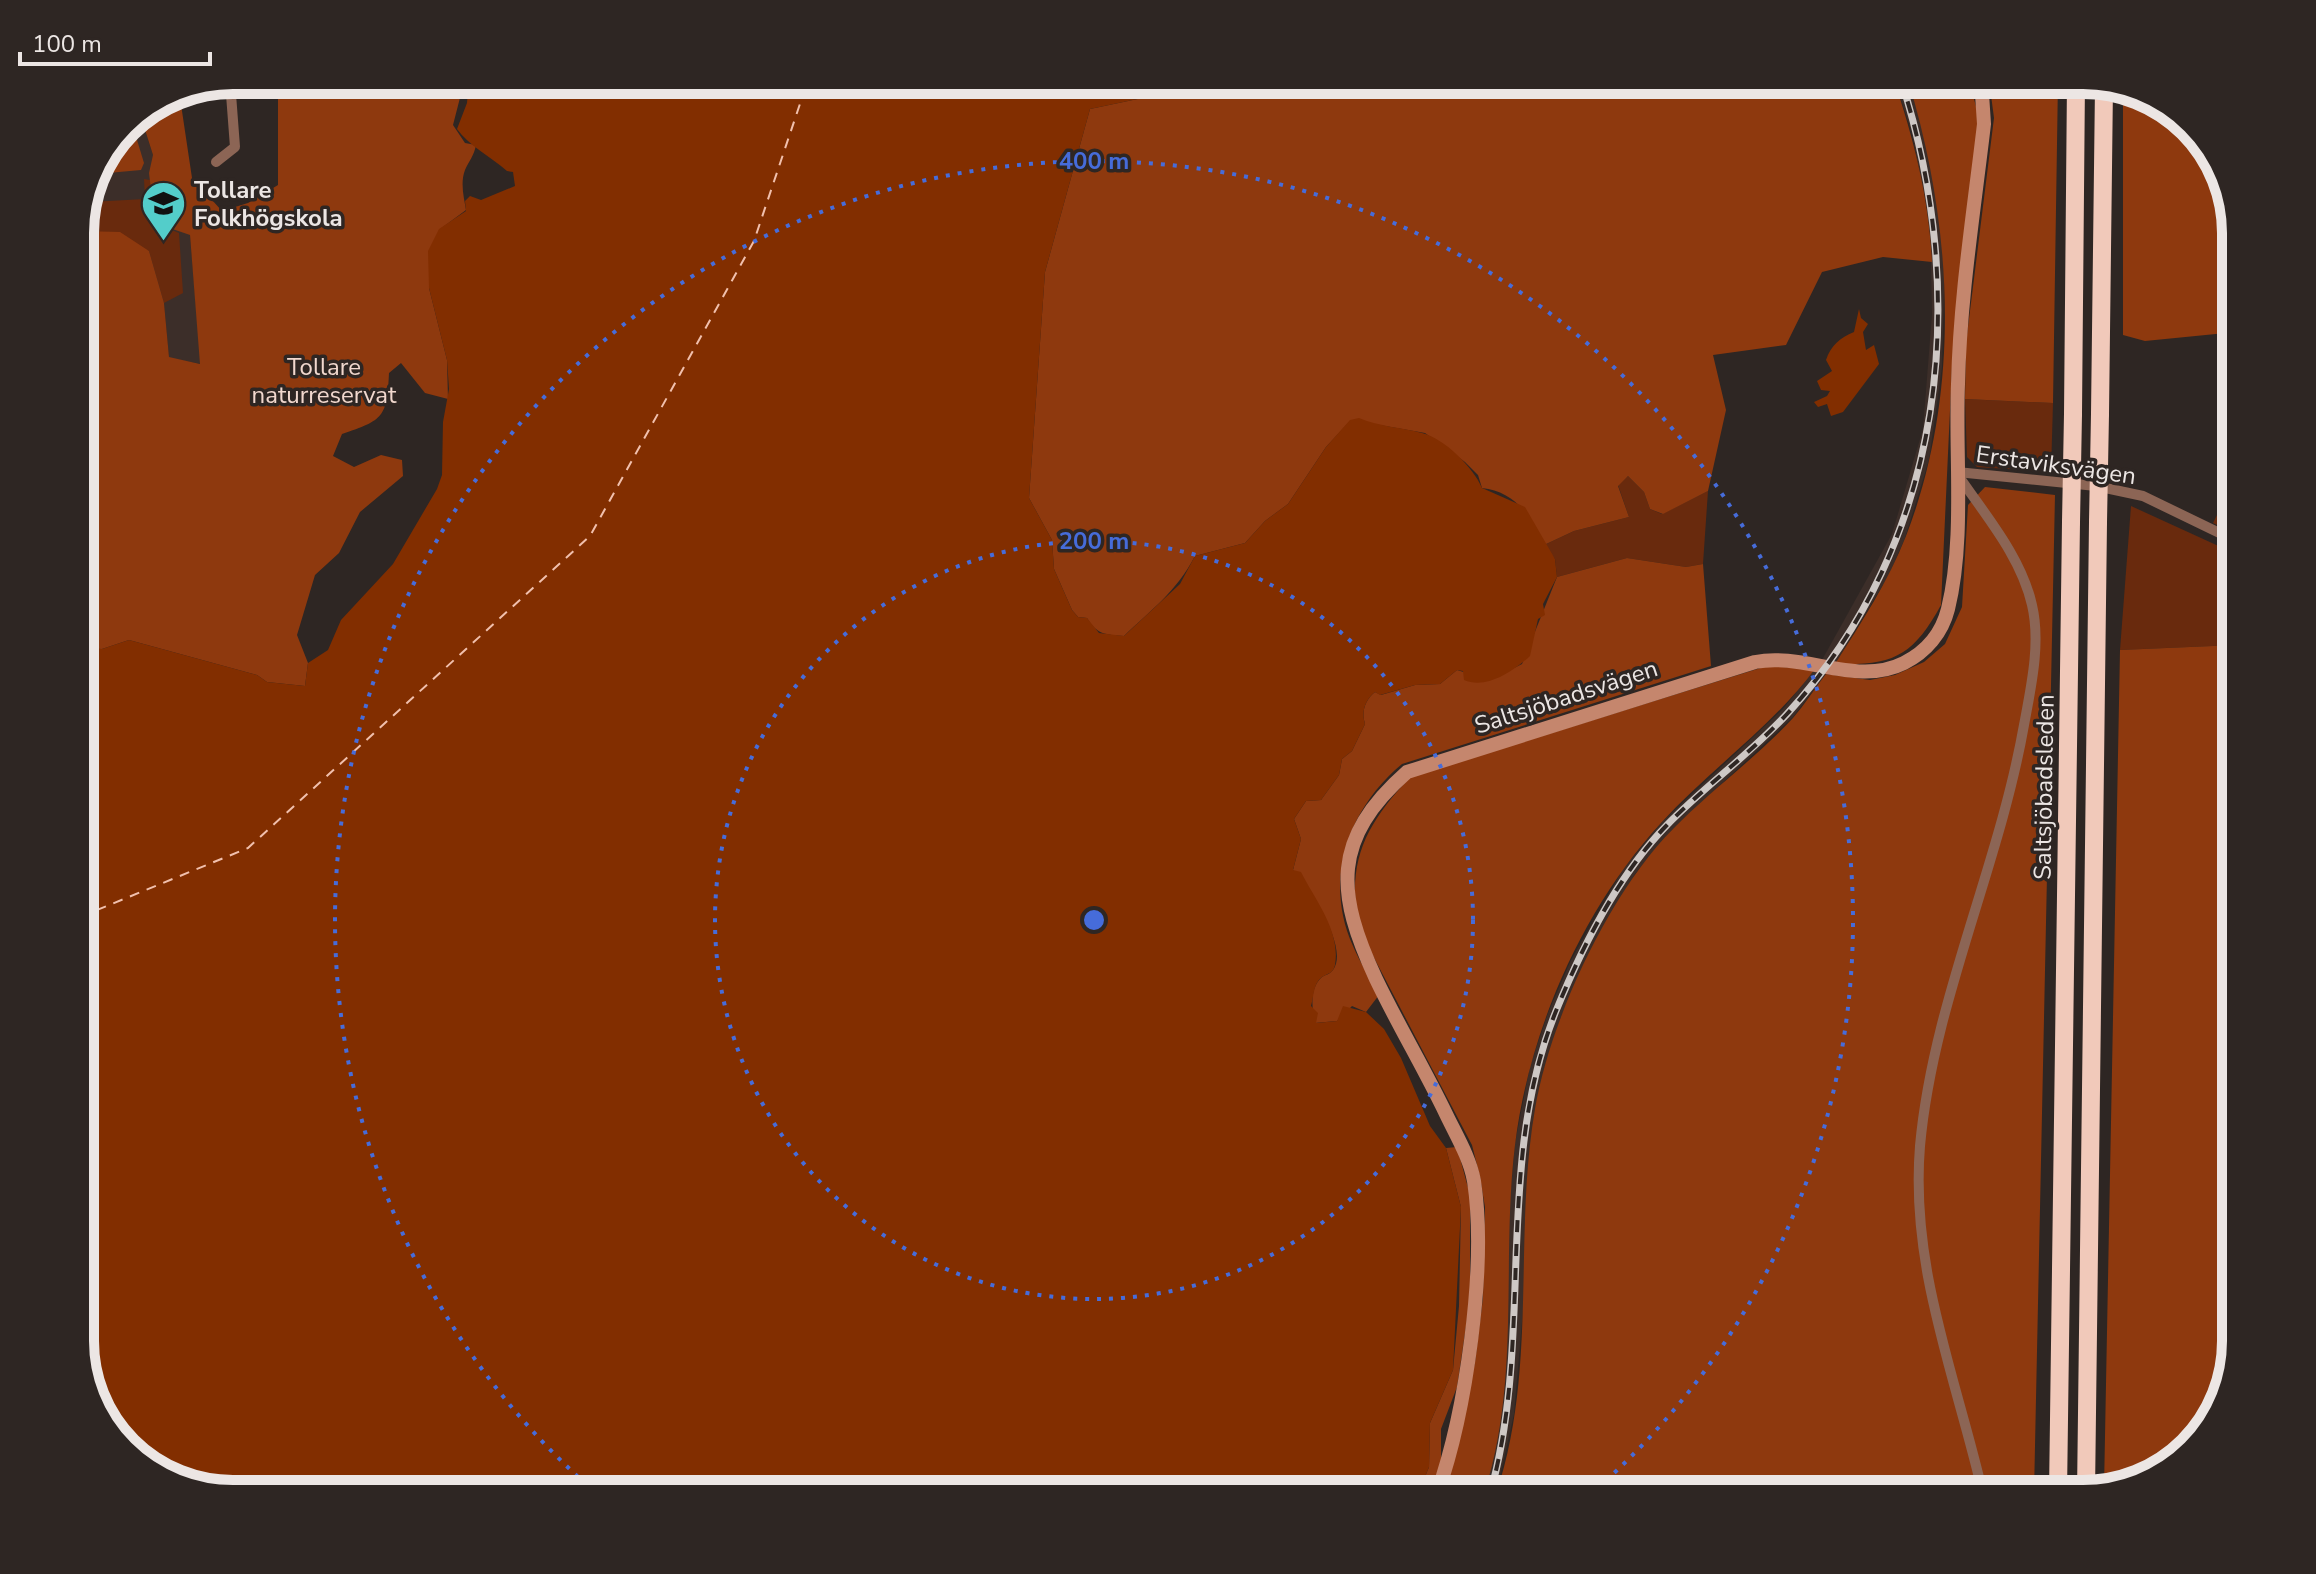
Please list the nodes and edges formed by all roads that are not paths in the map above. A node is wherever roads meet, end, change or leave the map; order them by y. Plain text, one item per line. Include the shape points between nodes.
1 (232, 94) edge
2 (1982, 94) edge
3 (2076, 94) edge
4 (2104, 96) edge
5 (216, 162) dead end
6 (1957, 472) junction
7 (2222, 534) edge
8 (1440, 1480) edge
9 (1979, 1480) edge
10 (2058, 1480) edge
11 (2086, 1480) edge

1 - 5 street via 235,147
2 - 6 street, Saltsjöbadsvägen via 1984,124 1959,343
3 - 10 highway, Saltsjöbadsleden, bridge
4 - 11 highway, bridge
6 - 7 street, Erstaviksvägen via 2143,496
6 - 8 street, Saltsjöbadsvägen via 1948,611 1928,647 1905,663 1853,672 1769,659 1719,672 1407,772 1388,789 1361,829 1346,882 1350,917 1474,1179 1470,1354
6 - 9 street via 2013,557 2032,604 2035,631 2017,765 1940,1036 1920,1145 1921,1245 1936,1327

